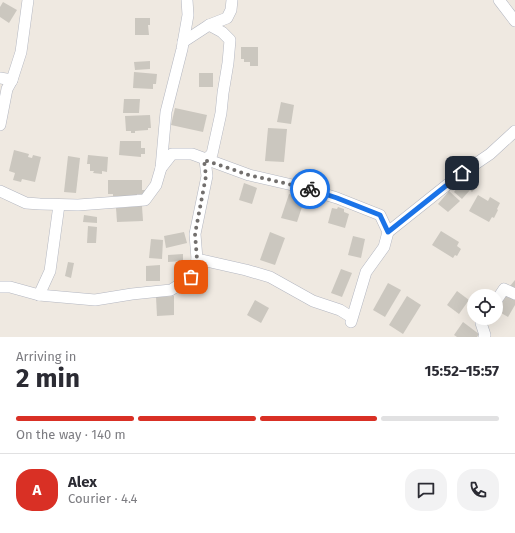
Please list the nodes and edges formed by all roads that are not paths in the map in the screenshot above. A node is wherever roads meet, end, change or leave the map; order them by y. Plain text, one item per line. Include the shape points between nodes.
1 (28, 0) edge
2 (187, 0) edge
3 (232, 0) edge
4 (500, 0) edge
5 (515, 21) edge
6 (209, 25) junction
7 (183, 42) junction
8 (0, 78) edge
9 (12, 80) junction
10 (0, 125) edge
11 (515, 131) edge
12 (204, 160) junction
13 (161, 168) junction
14 (0, 191) edge
15 (59, 205) junction
16 (388, 232) junction
17 (197, 259) junction
18 (0, 287) edge
19 (503, 290) edge
20 (515, 294) edge
21 (39, 295) junction
22 (482, 325) edge
23 (484, 337) edge

1 - 9 street via 21,52
2 - 7 street via 188,15
3 - 6 street via 227,18
4 - 5 street
6 - 7 street
6 - 12 street via 230,40 221,112 212,154
7 - 13 street via 166,112
8 - 9 street
9 - 10 street via 7,90
11 - 16 street via 490,154
12 - 13 street via 192,154 172,154
12 - 16 street via 357,205 380,215
12 - 17 street via 206,176 195,234
13 - 15 street via 156,185 145,200
14 - 15 street via 26,203
15 - 21 street via 50,271
16 - 17 street via 384,247 366,272 349,319 340,310 312,301 270,278
17 - 21 street via 191,277 171,290 95,300
18 - 21 street via 10,287
19 - 20 street
22 - 23 street

